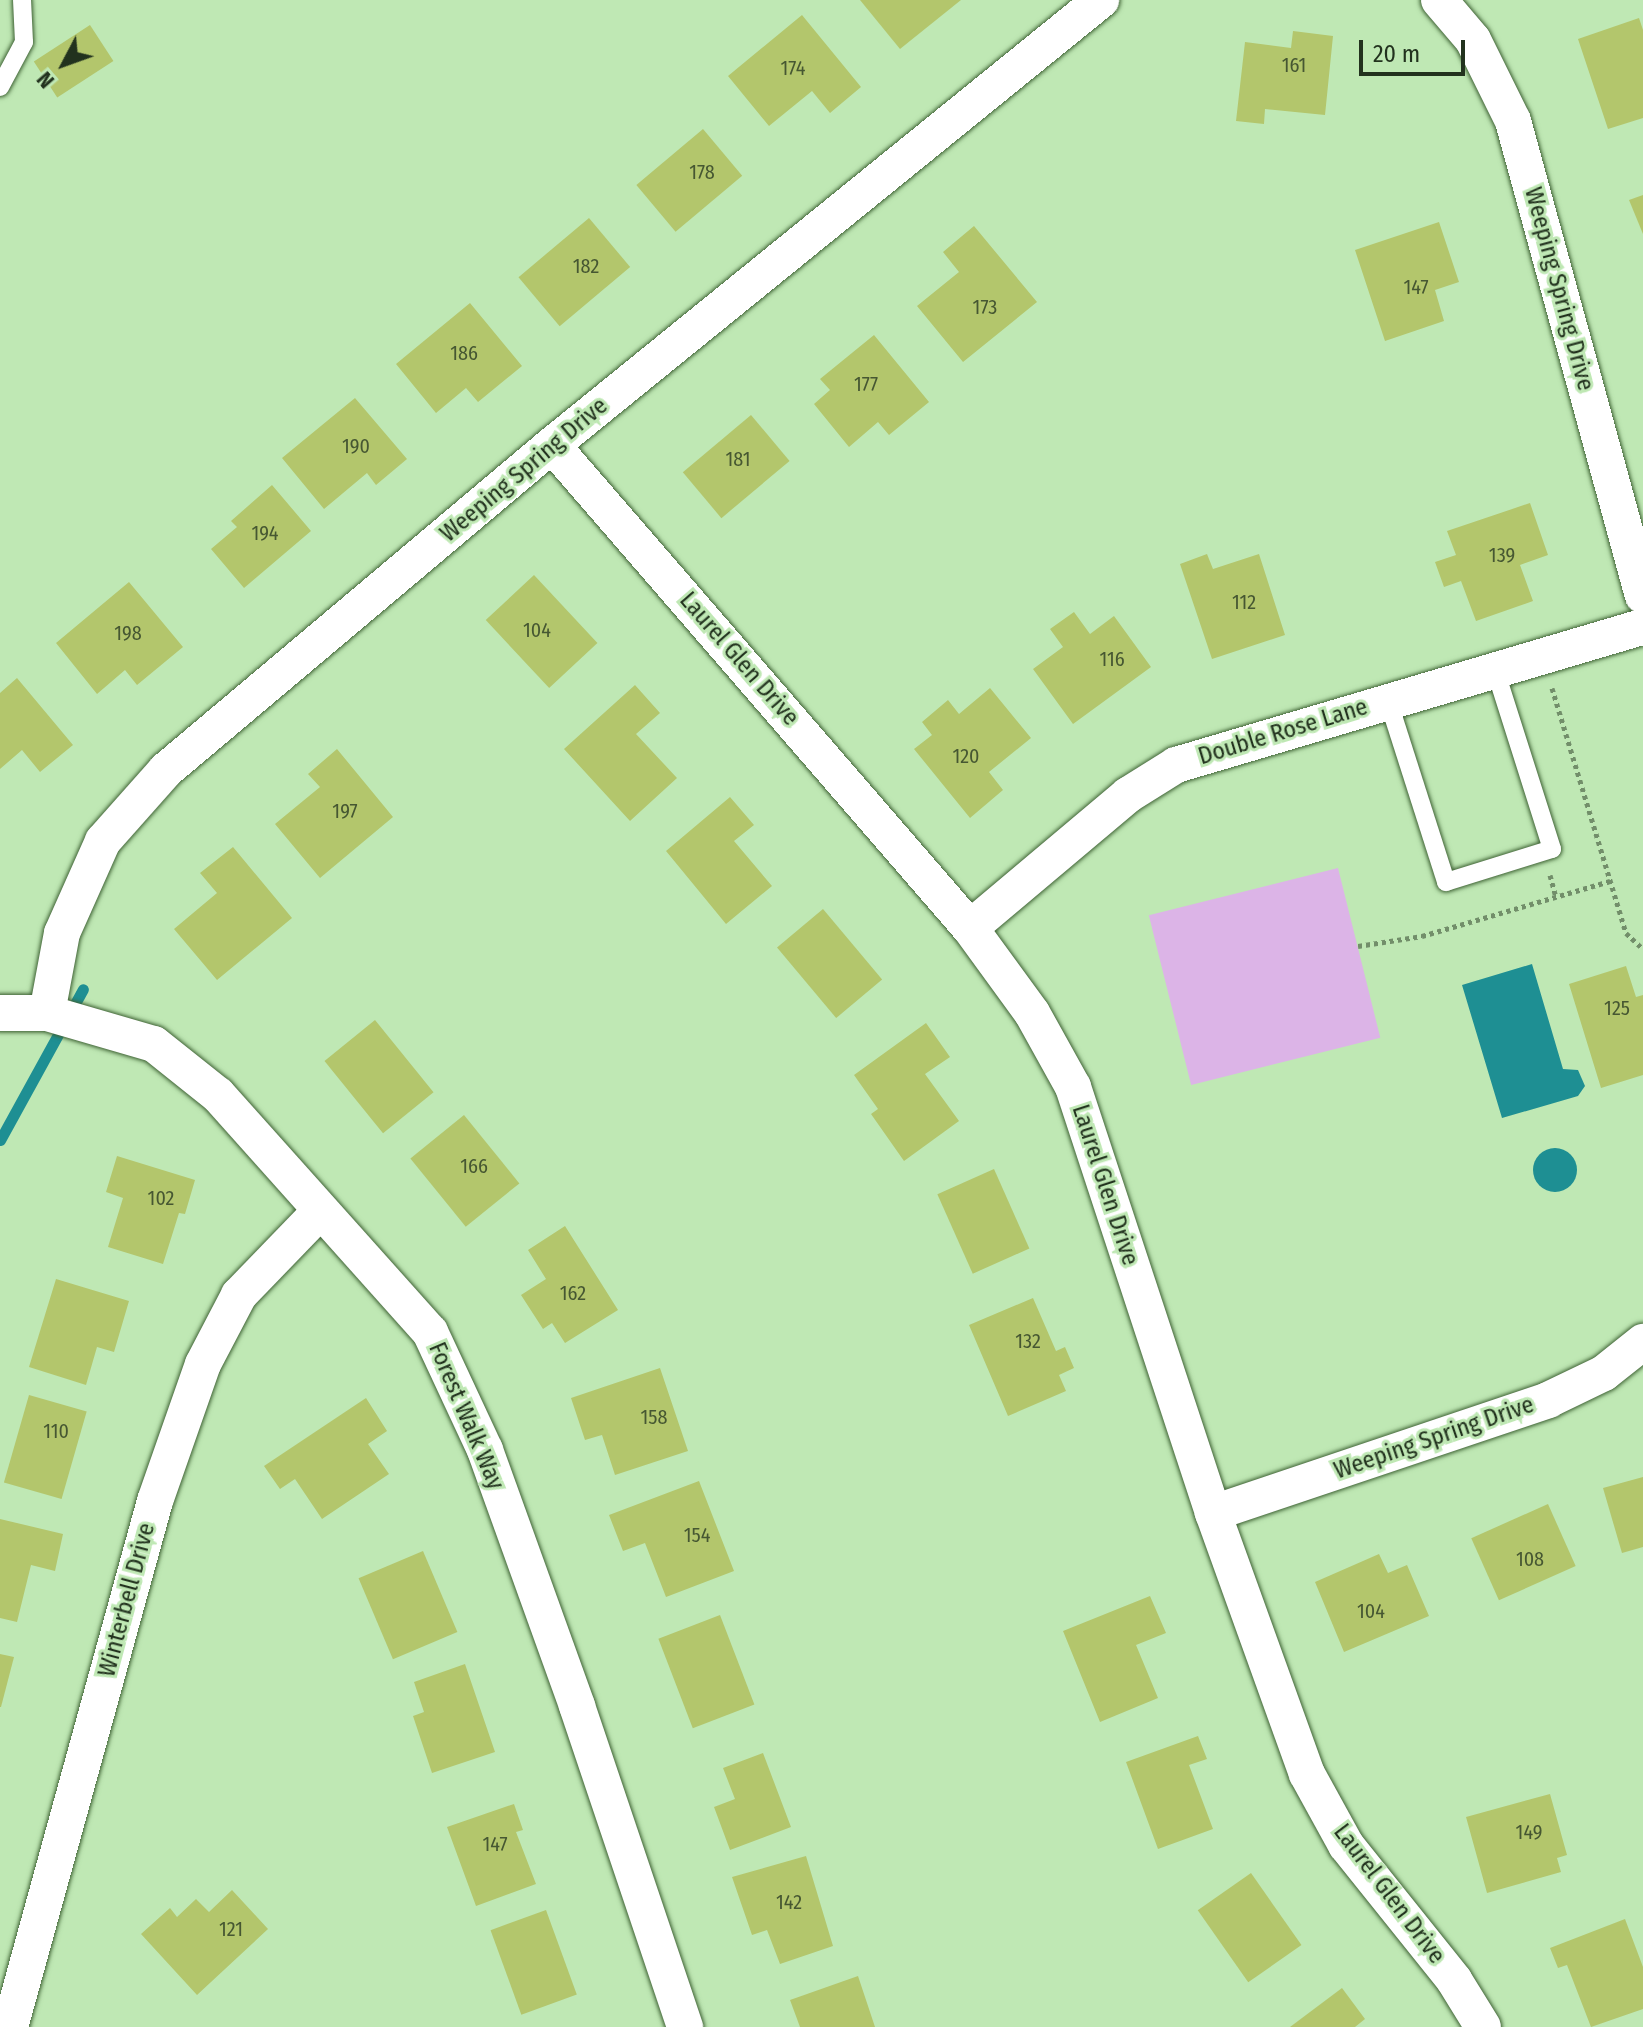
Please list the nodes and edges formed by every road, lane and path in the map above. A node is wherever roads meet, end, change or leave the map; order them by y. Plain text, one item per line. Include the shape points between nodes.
1 (22, 0) edge
2 (1101, 0) edge
3 (1439, 0) edge
4 (0, 87) edge
5 (552, 445) junction
6 (1643, 595) edge
7 (1643, 627) edge
8 (1495, 669) junction
9 (1552, 687) dead end
10 (1388, 700) junction
11 (1610, 881) junction
12 (970, 928) junction
13 (1358, 946) dead end
14 (1643, 949) edge
15 (0, 1013) edge
16 (47, 1013) junction
17 (320, 1211) junction
18 (1643, 1342) edge
19 (1213, 1513) junction
20 (10, 2027) edge
21 (685, 2027) edge
22 (1483, 2027) edge

1 - 4 lane via 24,42
2 - 5 street, Weeping Spring Drive
3 - 6 street, Weeping Spring Drive via 1473,40 1513,121
5 - 12 street, Laurel Glen Drive
5 - 16 street, Weeping Spring Drive via 155,782 103,841 62,933
7 - 8 street, Double Rose Lane
8 - 10 street, Double Rose Lane
8 - 10 lane via 1552,849 1446,882
9 - 11 path
10 - 12 street, Double Rose Lane via 1176,765 1128,795
11 - 13 path via 1422,936
11 - 14 path via 1629,940
12 - 19 street, Laurel Glen Drive via 1032,1013 1073,1087
15 - 16 street, Forest Walk Way
16 - 17 street, Forest Walk Way via 154,1044 218,1095
17 - 20 street, Winterbell Drive via 239,1295 203,1364 155,1501
17 - 21 street, Forest Walk Way via 430,1332 485,1450
18 - 19 street, Weeping Spring Drive via 1604,1373 1548,1400
19 - 22 street, Laurel Glen Drive via 1307,1774 1346,1845 1454,1980

